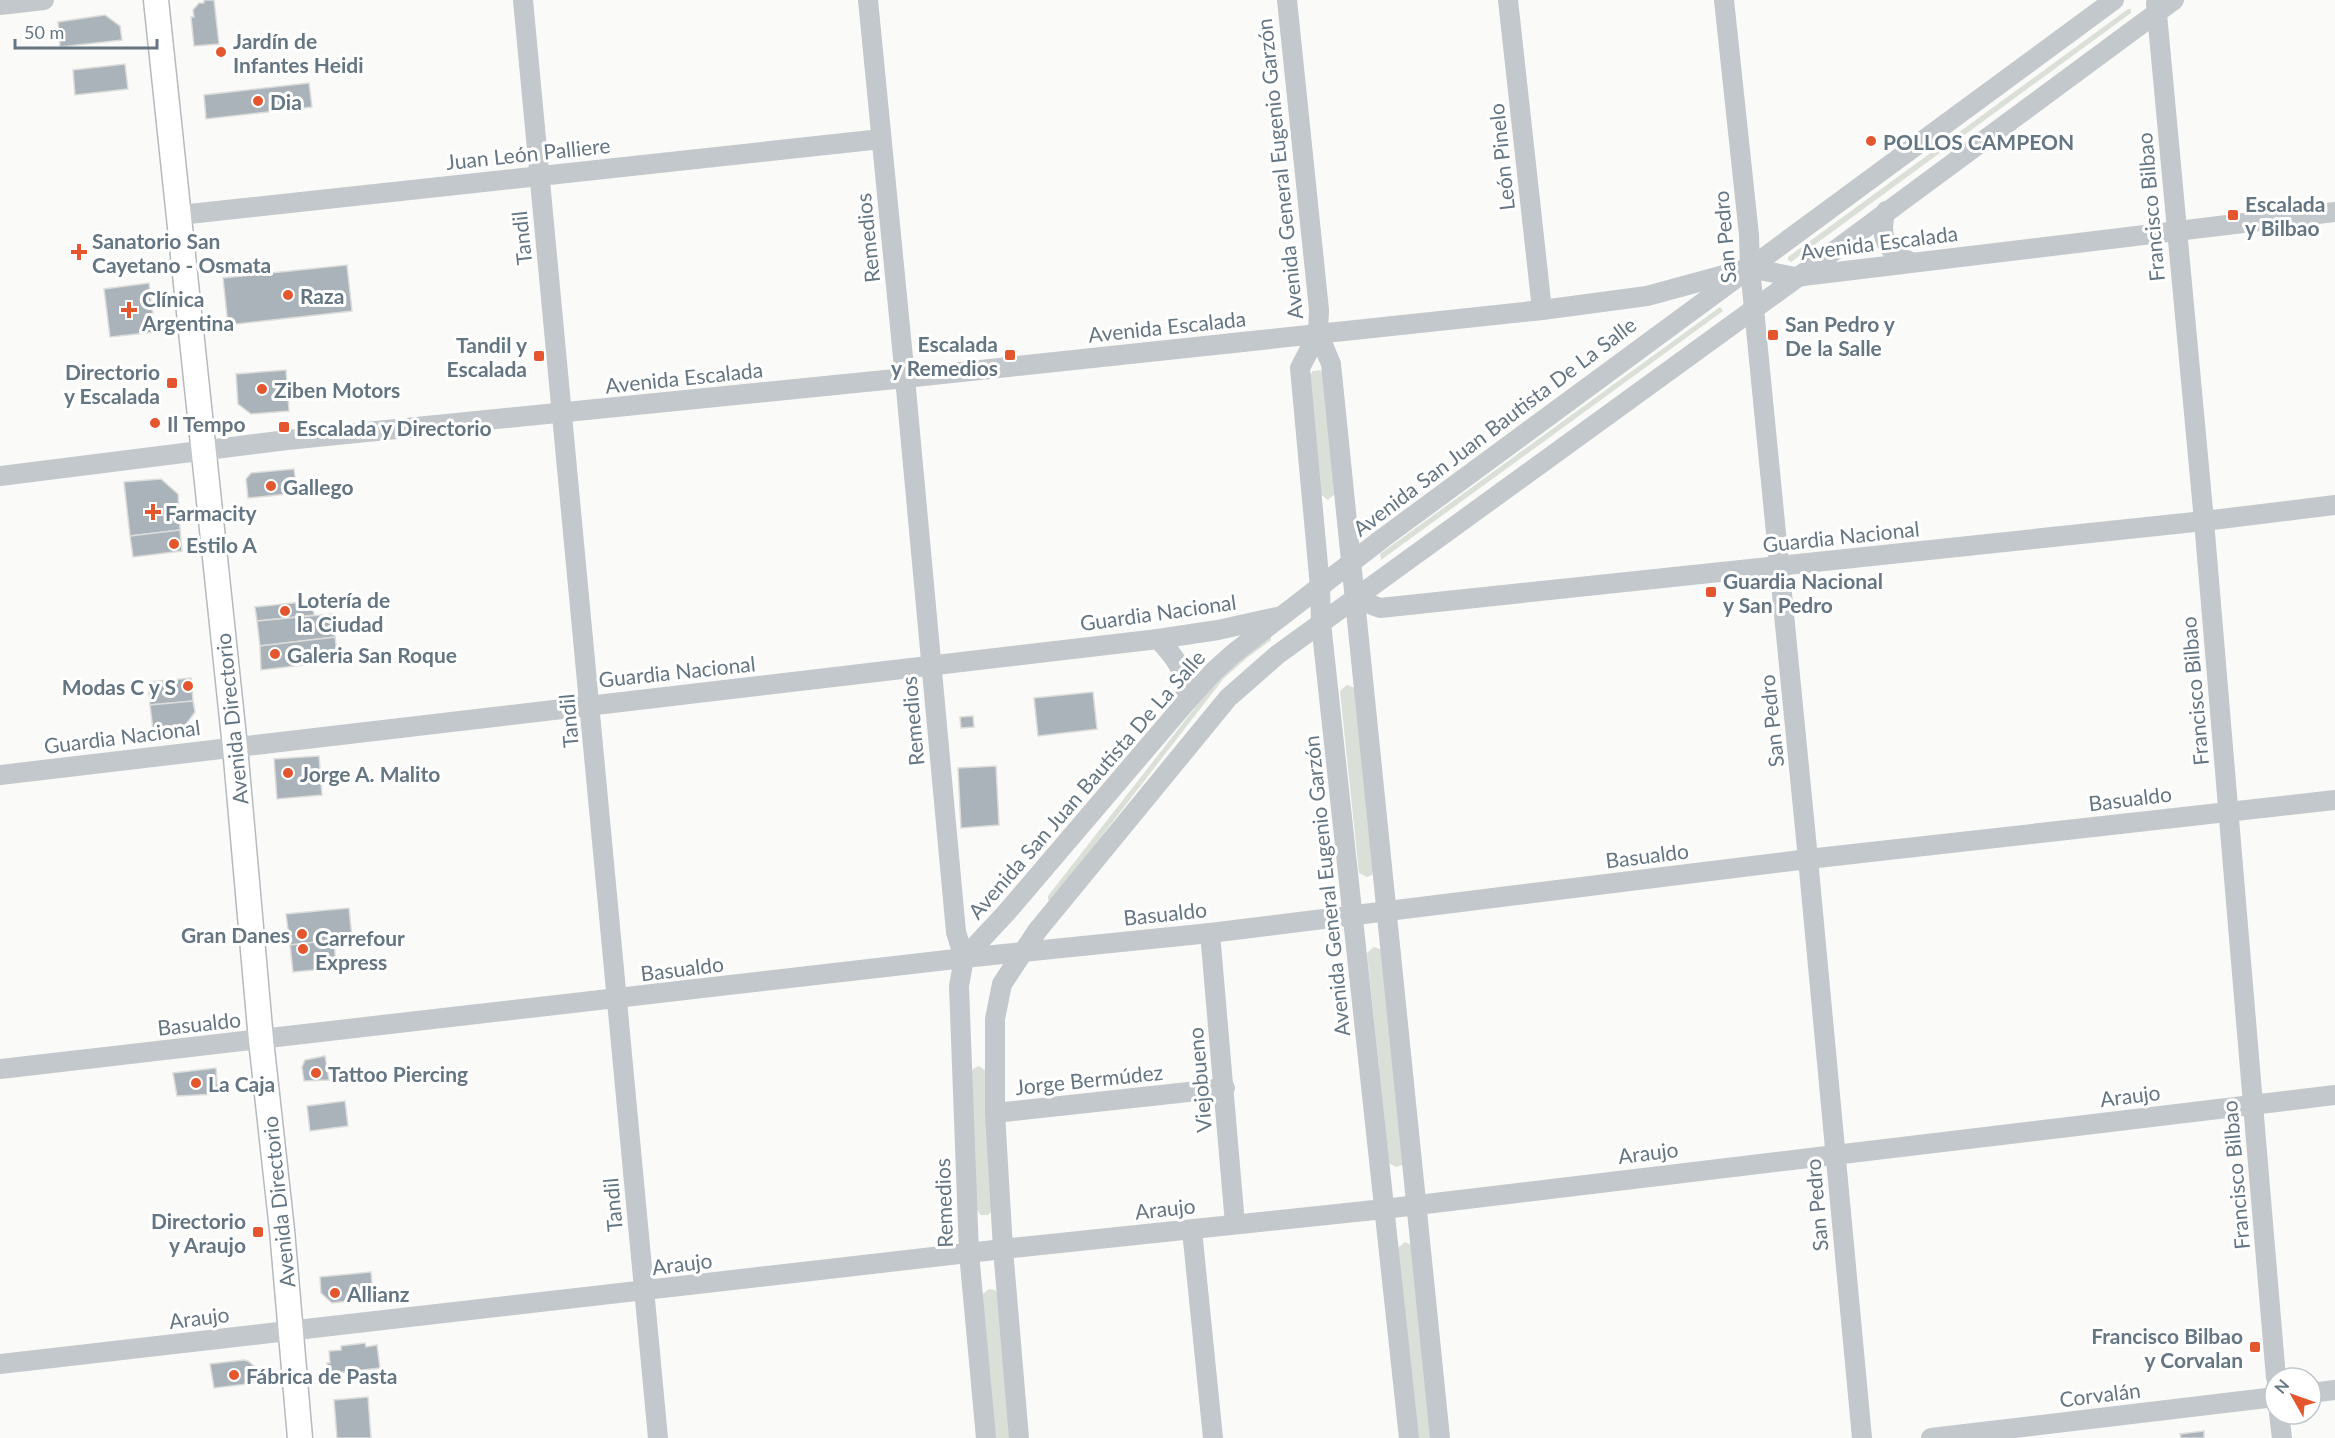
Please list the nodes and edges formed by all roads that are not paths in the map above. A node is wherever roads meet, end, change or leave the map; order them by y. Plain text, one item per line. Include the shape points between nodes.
1 (44, 0) edge
2 (156, 0) edge
3 (523, 0) edge
4 (868, 0) edge
5 (1287, 0) edge
6 (1508, 0) edge
7 (1724, 0) edge
8 (2114, 0) edge
9 (2174, 0) edge
10 (0, 5) edge
11 (2157, 6) edge
12 (881, 139) junction
13 (538, 176) junction
14 (1887, 211) junction
15 (2335, 212) edge
16 (180, 215) junction
17 (2176, 230) junction
18 (1911, 262) junction
19 (1750, 268) junction
20 (1795, 278) junction
21 (1755, 307) junction
22 (1542, 310) junction
23 (1318, 333) junction
24 (905, 378) junction
25 (563, 414) junction
26 (204, 451) junction
27 (0, 476) edge
28 (2335, 505) edge
29 (2204, 521) junction
30 (1352, 563) junction
31 (1780, 567) junction
32 (1320, 587) junction
33 (1354, 598) junction
34 (1284, 615) junction
35 (1321, 622) junction
36 (1158, 639) junction
37 (931, 666) junction
38 (1187, 701) junction
39 (590, 705) junction
40 (235, 747) junction
41 (0, 775) edge
42 (2335, 800) edge
43 (2228, 811) junction
44 (1808, 860) junction
45 (1385, 910) junction
46 (1353, 914) junction
47 (1210, 933) junction
48 (1022, 952) junction
49 (964, 958) junction
50 (618, 999) junction
51 (261, 1040) junction
52 (0, 1069) edge
53 (1224, 1088) junction
54 (2335, 1095) edge
55 (2253, 1104) junction
56 (995, 1113) junction
57 (1835, 1153) junction
58 (1416, 1204) junction
59 (1384, 1209) junction
60 (1235, 1224) junction
61 (1192, 1230) junction
62 (1003, 1249) junction
63 (969, 1253) junction
64 (644, 1292) junction
65 (290, 1331) junction
66 (0, 1364) edge
67 (2275, 1366) edge
68 (2263, 1398) edge
69 (300, 1438) edge
70 (658, 1438) edge
71 (986, 1438) edge
72 (1019, 1438) edge
73 (1213, 1438) edge
74 (1409, 1438) edge
75 (1440, 1438) edge
76 (1862, 1438) edge
77 (1931, 1438) edge

1 - 10 street
2 - 16 main road, Avenida Directorio
3 - 13 street, Tandil
4 - 12 street, Remedios
5 - 23 street, Avenida General Eugenio Garzón via 1319,310
6 - 22 street, León Pinelo
7 - 19 street, San Pedro
8 - 19 street, Avenida San Juan Bautista De La Salle
9 - 11 street
11 - 14 street
11 - 17 street, Francisco Bilbao
12 - 13 street, Juan León Palliere
12 - 24 street, Remedios
13 - 16 street, Juan León Palliere
13 - 25 street, Tandil
14 - 18 street via 1884,239 1895,254
14 - 20 street
15 - 17 street, Avenida Escalada
16 - 26 main road, Avenida Directorio
17 - 18 street, Avenida Escalada
17 - 29 street, Francisco Bilbao
18 - 20 street, Avenida Escalada
19 - 20 street, Avenida Escalada
19 - 21 street, San Pedro
19 - 22 street, Avenida Escalada via 1647,296
19 - 30 street, Avenida San Juan Bautista De La Salle
20 - 21 street
21 - 31 street, San Pedro
21 - 33 street
22 - 23 street, Avenida Escalada
23 - 24 street, Avenida Escalada
23 - 30 street, Avenida General Eugenio Garzón via 1331,364
23 - 32 street, Avenida General Eugenio Garzón via 1300,368
24 - 25 street, Avenida Escalada
24 - 37 street, Remedios
25 - 26 street, Avenida Escalada
25 - 39 street, Tandil
26 - 27 street, Avenida Escalada
26 - 40 main road, Avenida Directorio
28 - 29 street, Guardia Nacional
29 - 31 street, Guardia Nacional
29 - 43 street, Francisco Bilbao
30 - 32 street, Avenida San Juan Bautista De La Salle
30 - 33 street, Avenida General Eugenio Garzón
31 - 33 street, Guardia Nacional via 1380,608
31 - 44 street, San Pedro
32 - 34 street, Avenida San Juan Bautista De La Salle
32 - 35 street, Avenida General Eugenio Garzón
33 - 35 street
33 - 45 street, Avenida General Eugenio Garzón
34 - 35 street, Guardia Nacional
34 - 36 street, Guardia Nacional
34 - 38 street, Avenida San Juan Bautista De La Salle via 1234,653
35 - 46 street, Avenida General Eugenio Garzón
35 - 48 street via 1228,698
36 - 37 street, Guardia Nacional
36 - 38 street via 1176,657
37 - 39 street, Guardia Nacional
37 - 49 street, Remedios via 956,932
38 - 49 street, Avenida San Juan Bautista De La Salle
39 - 40 street, Guardia Nacional
39 - 50 street, Tandil
40 - 41 street, Guardia Nacional
40 - 51 main road, Avenida Directorio
42 - 43 street, Basualdo
43 - 44 street, Basualdo
43 - 55 street, Francisco Bilbao
44 - 45 street, Basualdo
44 - 57 street, San Pedro
45 - 46 street, Basualdo
45 - 58 street, Avenida General Eugenio Garzón
46 - 47 street, Basualdo
46 - 59 street, Avenida General Eugenio Garzón
47 - 48 street, Basualdo
47 - 53 street, Viejobueno
48 - 49 street, Basualdo
48 - 56 street via 1002,984 995,1019
49 - 50 street, Basualdo
49 - 63 street, Remedios via 959,986
50 - 51 street, Basualdo
50 - 64 street, Tandil
51 - 52 street, Basualdo
51 - 65 main road, Avenida Directorio
53 - 56 street, Jorge Bermúdez
53 - 60 street, Viejobueno
54 - 55 street, Araujo
55 - 57 street, Araujo
55 - 67 street, Francisco Bilbao
56 - 62 street
57 - 58 street, Araujo
57 - 76 street, San Pedro
58 - 59 street, Araujo
58 - 75 street, Avenida General Eugenio Garzón
59 - 60 street, Araujo
59 - 74 street, Avenida General Eugenio Garzón
60 - 61 street, Araujo
61 - 62 street, Araujo
61 - 73 street
62 - 63 street, Araujo
62 - 72 street
63 - 64 street, Araujo
63 - 71 street, Remedios
64 - 65 street, Araujo
64 - 70 street, Tandil
65 - 66 street, Araujo
65 - 69 main road, Avenida Directorio
68 - 77 street, Corvalán

